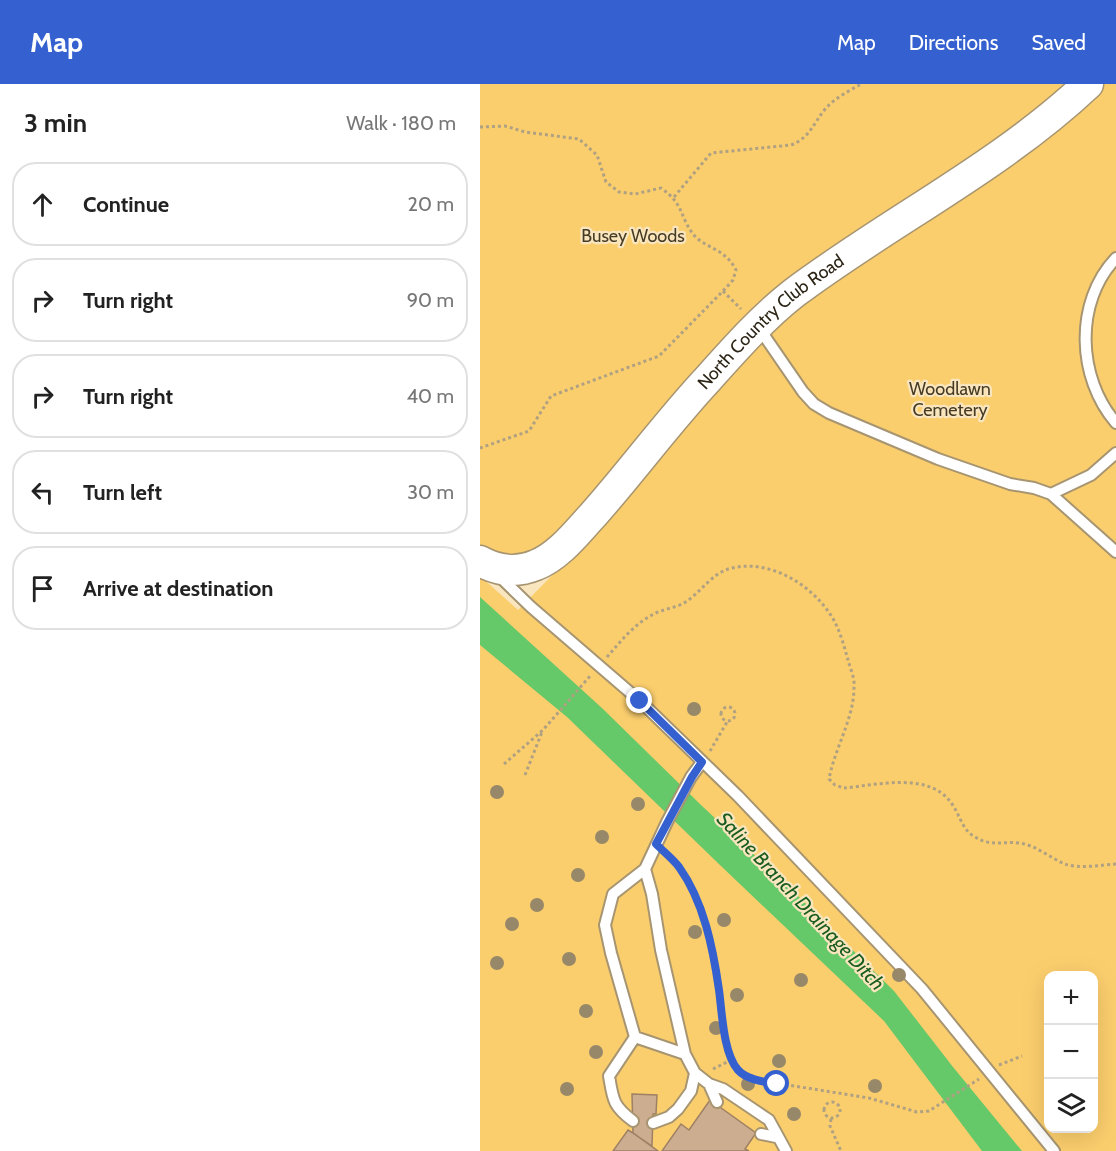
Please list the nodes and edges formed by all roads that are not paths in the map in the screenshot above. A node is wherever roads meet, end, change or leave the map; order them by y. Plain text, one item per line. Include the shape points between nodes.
1 (1088, 84) edge
2 (1116, 258) edge
3 (758, 326) junction
4 (1116, 423) edge
5 (1116, 453) edge
6 (1051, 494) junction
7 (1116, 552) edge
8 (484, 563) edge
9 (702, 762) junction
10 (645, 869) junction
11 (635, 1037) junction
12 (686, 1054) junction
13 (697, 1075) junction
14 (709, 1084) junction
15 (717, 1102) dead end
16 (633, 1121) dead end
17 (653, 1123) dead end
18 (761, 1134) dead end
19 (777, 1137) junction
20 (786, 1151) edge
21 (1054, 1151) edge

1 - 3 street, North Country Club Road via 1009,149 791,295
2 - 4 lane via 1097,284 1085,329 1085,349 1096,391
3 - 6 lane via 803,393 829,413 938,459
3 - 8 street, North Country Club Road via 693,395 576,534 553,555 521,570
5 - 6 lane via 1091,475
6 - 7 lane
8 - 9 lane via 640,701
9 - 10 lane
9 - 21 lane via 898,962
10 - 11 lane via 613,894 605,925
10 - 12 lane
11 - 12 lane
11 - 16 lane via 609,1076 614,1103
12 - 13 lane
13 - 14 lane
13 - 17 lane via 678,1109
14 - 15 lane
14 - 19 lane via 769,1120
18 - 19 lane
19 - 20 lane

